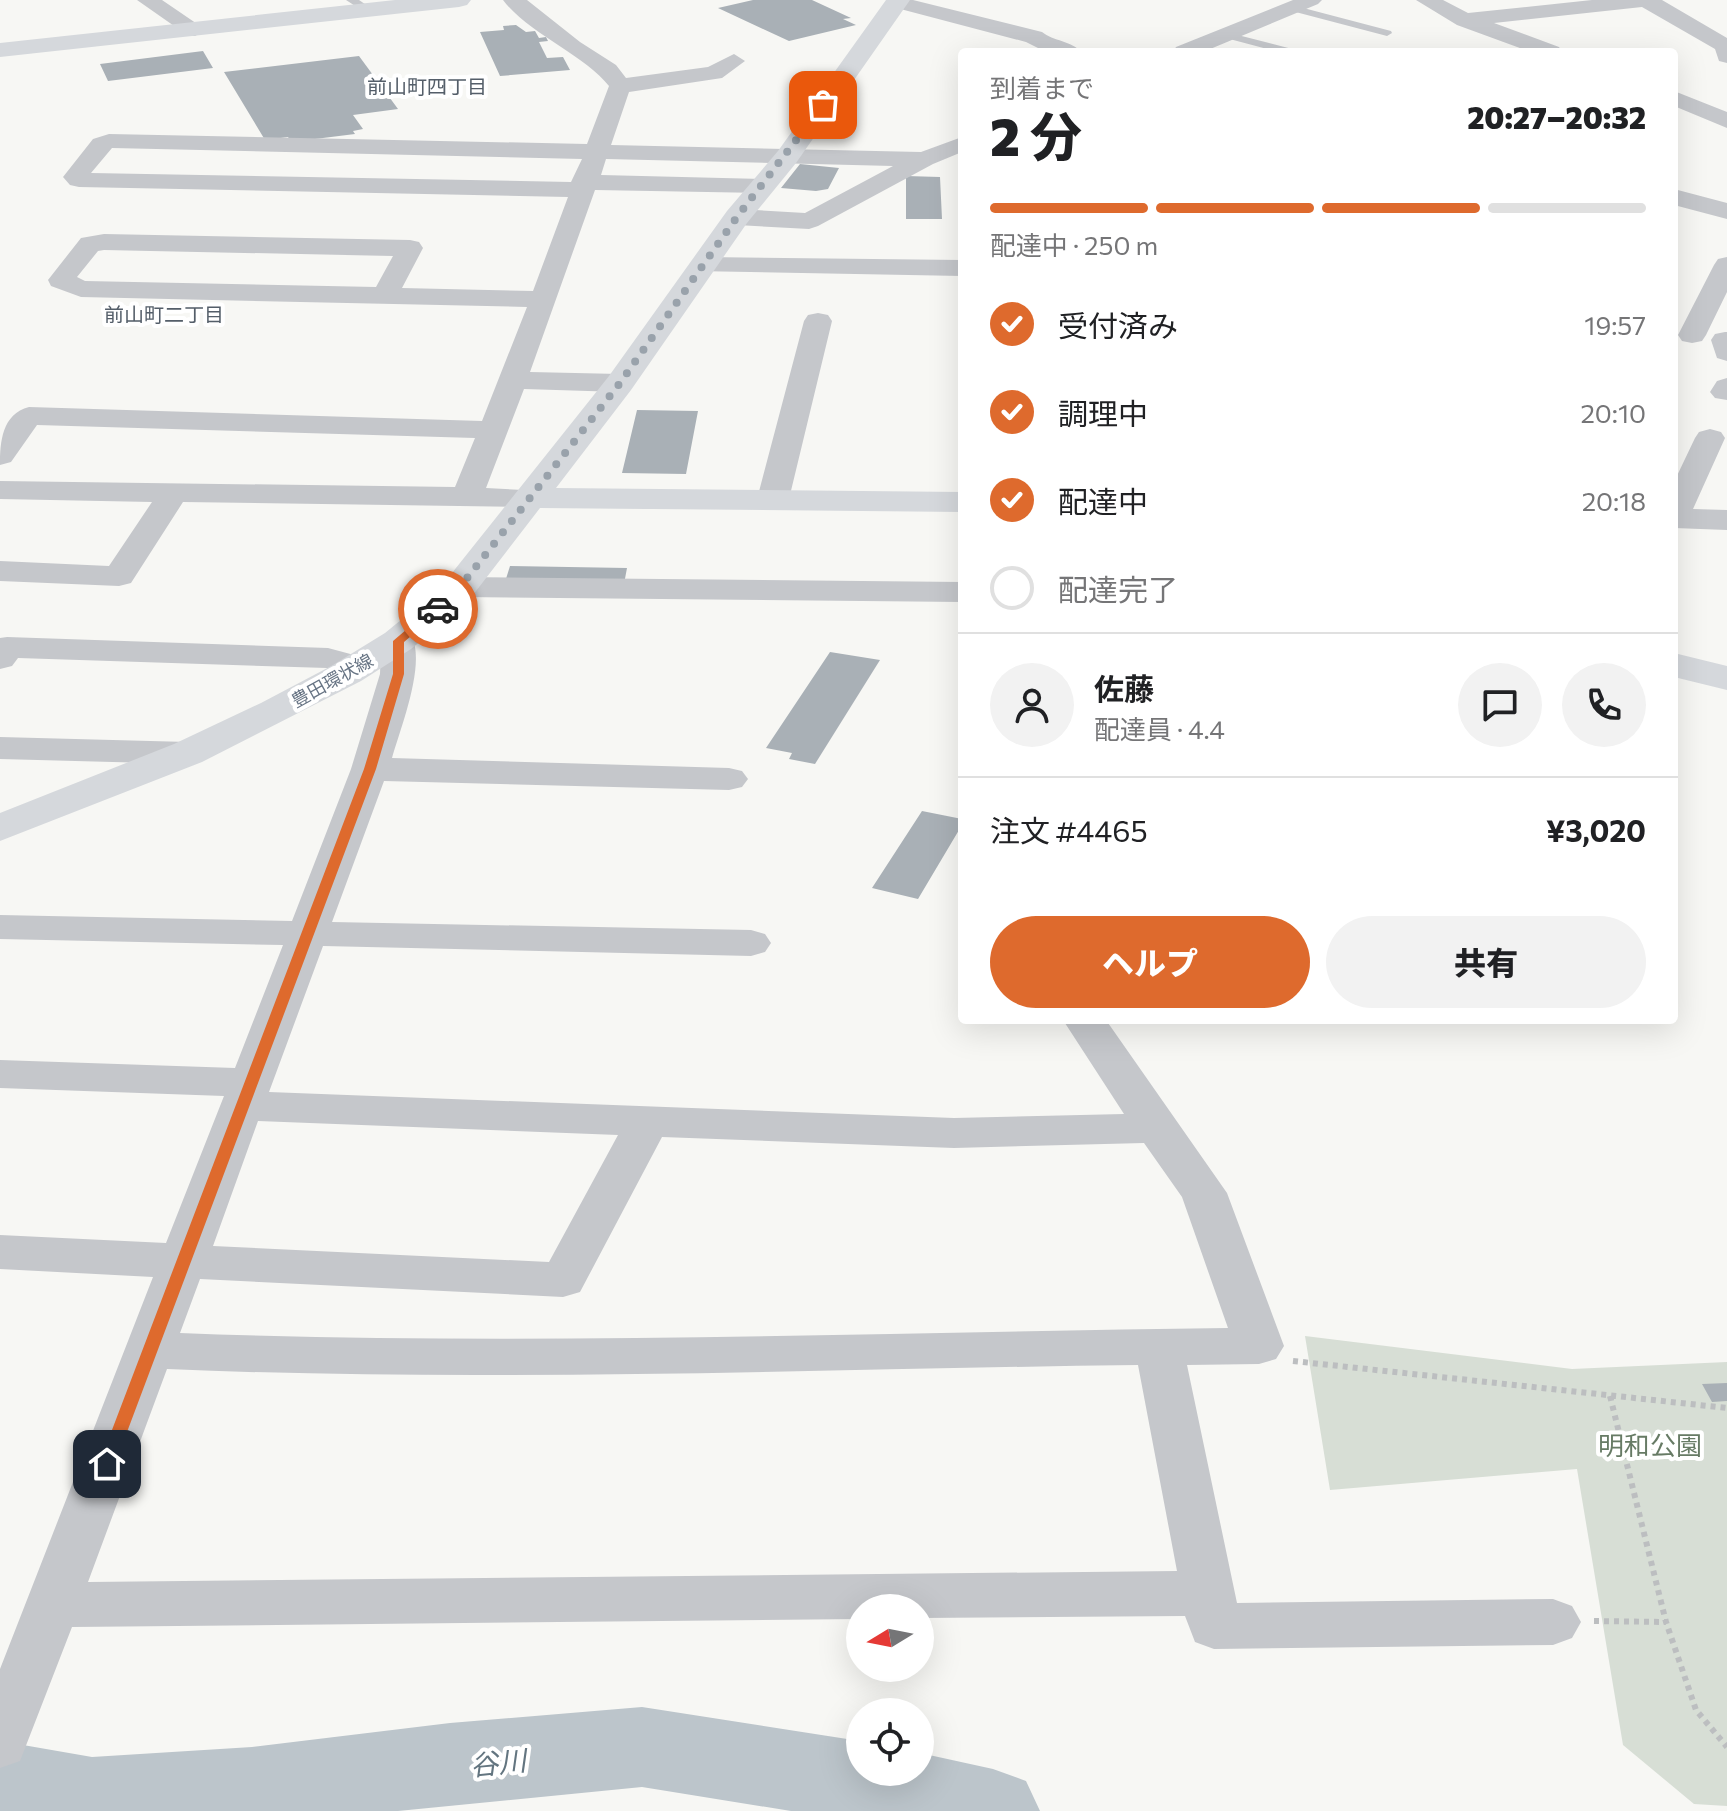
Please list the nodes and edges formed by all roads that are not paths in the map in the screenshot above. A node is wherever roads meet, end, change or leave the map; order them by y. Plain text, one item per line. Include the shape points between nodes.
1 (148, 0) edge
2 (459, 0) edge
3 (514, 0) edge
4 (1252, 0) edge
5 (1427, 0) edge
6 (1647, 0) edge
7 (897, 1) edge
8 (360, 5) edge
9 (1297, 6) edge
10 (1465, 20) junction
11 (195, 30) junction
12 (1387, 33) dead end
13 (1226, 35) junction
14 (1056, 48) edge
15 (1194, 48) edge
16 (1276, 48) edge
17 (1540, 48) edge
18 (0, 50) edge
19 (1727, 56) edge
20 (734, 61) dead end
21 (620, 86) junction
22 (1678, 100) edge
23 (1727, 121) edge
24 (263, 145) junction
25 (958, 146) edge
26 (594, 153) junction
27 (787, 157) junction
28 (924, 159) junction
29 (238, 182) junction
30 (582, 186) junction
31 (763, 186) junction
32 (1678, 197) edge
33 (1726, 200) edge
34 (737, 217) junction
35 (703, 265) junction
36 (1727, 265) edge
37 (958, 268) edge
38 (385, 295) junction
39 (544, 299) junction
40 (818, 321) dead end
41 (1683, 334) edge
42 (1726, 344) edge
43 (513, 380) junction
44 (620, 383) junction
45 (492, 430) junction
46 (1710, 438) dead end
47 (0, 456) edge
48 (0, 490) edge
49 (173, 493) junction
50 (467, 497) junction
51 (533, 498) junction
52 (773, 499) junction
53 (958, 502) edge
54 (1678, 508) edge
55 (1678, 517) edge
56 (1727, 520) edge
57 (0, 571) edge
58 (461, 587) junction
59 (958, 592) edge
60 (398, 641) junction
61 (0, 659) edge
62 (357, 666) junction
63 (1678, 666) edge
64 (1727, 678) edge
65 (0, 748) edge
66 (188, 753) junction
67 (370, 769) junction
68 (729, 779) dead end
69 (0, 828) edge
70 (0, 927) edge
71 (308, 933) junction
72 (751, 943) dead end
73 (1087, 1024) edge
74 (0, 1074) edge
75 (246, 1094) junction
76 (648, 1121) junction
77 (1156, 1128) junction
78 (0, 1252) edge
79 (185, 1260) junction
80 (1159, 1348) junction
81 (150, 1350) junction
82 (1208, 1593) junction
83 (53, 1605) junction
84 (1553, 1622) road end
85 (2, 1738) edge

1 - 11 street
2 - 8 main road
3 - 21 street via 608,70
4 - 9 street
5 - 10 street
6 - 10 street
6 - 19 street via 1725,46
7 - 14 street via 1034,37
7 - 27 main road, 豊田環状線
8 - 11 main road
9 - 12 lane
9 - 13 street
10 - 17 street
11 - 18 main road
13 - 15 street
13 - 16 lane
20 - 21 street via 714,73
21 - 26 street
22 - 23 street
24 - 26 street
24 - 29 street
24 - 29 street via 109,141 75,177
25 - 28 street
26 - 27 street
26 - 30 street
27 - 28 street
27 - 31 main road, 豊田環状線
28 - 34 street via 809,221
29 - 30 street
30 - 31 street
30 - 39 street
31 - 34 main road, 豊田環状線
32 - 33 street
34 - 35 main road, 豊田環状線
35 - 37 street
35 - 44 main road, 豊田環状線
36 - 41 street
38 - 38 street via 81,289 61,280 90,244 104,242 410,248
38 - 39 street
39 - 43 street
40 - 52 street
41 - 42 street
43 - 44 street
43 - 45 street
44 - 51 main road, 豊田環状線
45 - 47 street via 29,416
45 - 50 street
46 - 54 street
48 - 49 street
49 - 50 street
49 - 57 street via 119,576
50 - 51 street
51 - 52 main road
51 - 58 main road, 豊田環状線
52 - 53 main road
55 - 56 street
58 - 59 street
58 - 60 main road, 豊田環状線
60 - 62 main road, 豊田環状線
60 - 67 street via 398,674
61 - 62 street via 7,647 328,658
62 - 66 main road, 豊田環状線
63 - 64 main road
65 - 66 street
66 - 69 main road, 豊田環状線
67 - 68 street
67 - 71 street
70 - 71 street
71 - 72 street
71 - 75 street
73 - 77 street
74 - 75 street
75 - 76 street
75 - 79 street
76 - 77 street via 954,1133
76 - 79 street via 563,1280
77 - 80 street via 1204,1193 1259,1346
78 - 79 street
79 - 81 street
80 - 81 street via 604,1357
80 - 82 street
81 - 83 street
82 - 83 street
82 - 84 street via 1214,1626
83 - 85 street

